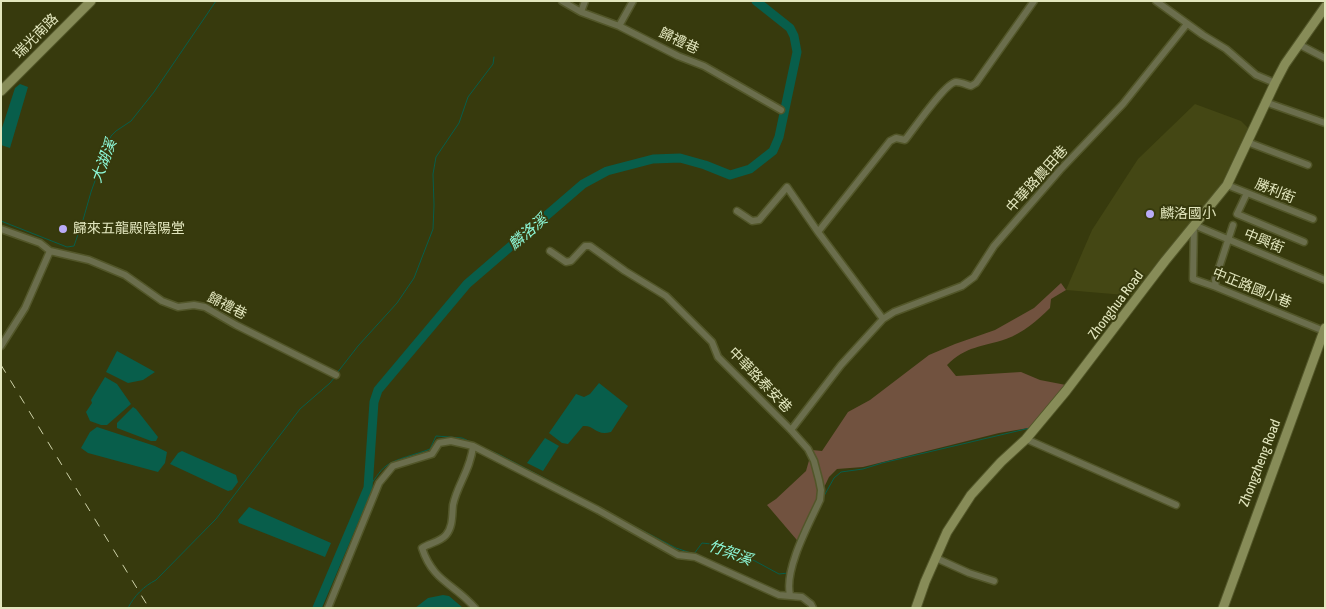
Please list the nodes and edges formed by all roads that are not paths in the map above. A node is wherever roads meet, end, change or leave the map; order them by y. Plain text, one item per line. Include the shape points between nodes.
1 (91, 1) edge
2 (562, 1) edge
3 (585, 1) edge
4 (633, 1) edge
5 (1034, 1) edge
6 (1156, 1) edge
7 (1325, 7) edge
8 (581, 12) junction
9 (1187, 24) junction
10 (619, 26) junction
11 (1300, 44) junction
12 (1325, 58) edge
13 (1275, 82) junction
14 (1, 91) edge
15 (1265, 102) junction
16 (781, 110) dead end
17 (1325, 123) edge
18 (1247, 142) junction
19 (1308, 165) dead end
20 (1227, 185) junction
21 (1247, 193) junction
22 (737, 211) dead end
23 (1313, 219) dead end
24 (1194, 225) junction
25 (1233, 226) dead end
26 (1, 229) edge
27 (818, 232) junction
28 (1228, 240) junction
29 (1304, 242) dead end
30 (50, 251) junction
31 (550, 251) dead end
32 (1325, 280) edge
33 (1216, 286) junction
34 (883, 319) junction
35 (1324, 330) edge
36 (1, 346) edge
37 (336, 375) dead end
38 (791, 430) junction
39 (1026, 439) junction
40 (473, 446) junction
41 (1176, 505) dead end
42 (936, 558) junction
43 (994, 580) dead end
44 (790, 595) junction
45 (328, 608) edge
46 (475, 608) edge
47 (813, 608) edge
48 (916, 608) edge
49 (1223, 608) edge

1 - 14 street, 瑞光南路
2 - 8 street, 歸禮巷
3 - 8 street
4 - 10 street
5 - 27 street via 976,83 971,86 956,82 950,84 906,140 896,138 890,141
6 - 9 street
7 - 11 street, Zhonghua Road
8 - 10 street, 歸禮巷
9 - 13 street via 1226,49 1256,75
9 - 34 street, 中華路農田巷 via 1123,104 994,246 974,277 962,286
10 - 16 street, 歸禮巷 via 704,66
11 - 12 street
11 - 13 street, Zhonghua Road
13 - 15 street, Zhonghua Road
15 - 17 street
15 - 18 street, Zhonghua Road
18 - 19 street
18 - 20 street, Zhonghua Road
20 - 21 street, 勝利街
20 - 24 street, Zhonghua Road
21 - 23 street, 勝利街
21 - 29 street via 1237,214
22 - 27 street via 752,221 759,220 787,187
24 - 28 street, 中興街
24 - 33 street, 中正路國小巷 via 1192,279
24 - 39 street, Zhonghua Road
25 - 28 street
26 - 30 street, 歸禮巷 via 40,243
27 - 34 street
28 - 32 street, 中興街
28 - 33 street
30 - 36 street via 25,308
30 - 37 street, 歸禮巷 via 89,260 125,274 162,301 178,307 205,307
31 - 38 street, 中華路泰安巷 via 566,262 585,246 590,246 666,296 712,342 718,356
33 - 35 street, 中正路國小巷
34 - 38 street, 中華路農田巷 via 841,365
35 - 49 street, Zhongzheng Road
38 - 44 street, 中華路泰安巷 via 808,449 821,490 820,500 800,544 789,582
39 - 41 street
39 - 42 street, Zhonghua Road via 971,495 947,532
40 - 44 street via 678,555 695,557 779,595
40 - 45 street via 451,441 439,443 432,454 393,466 379,483
40 - 46 street via 472,459 453,504 453,518 447,534 422,548 427,562 446,584
42 - 43 street
42 - 48 street, Zhonghua Road
44 - 47 street via 802,597

